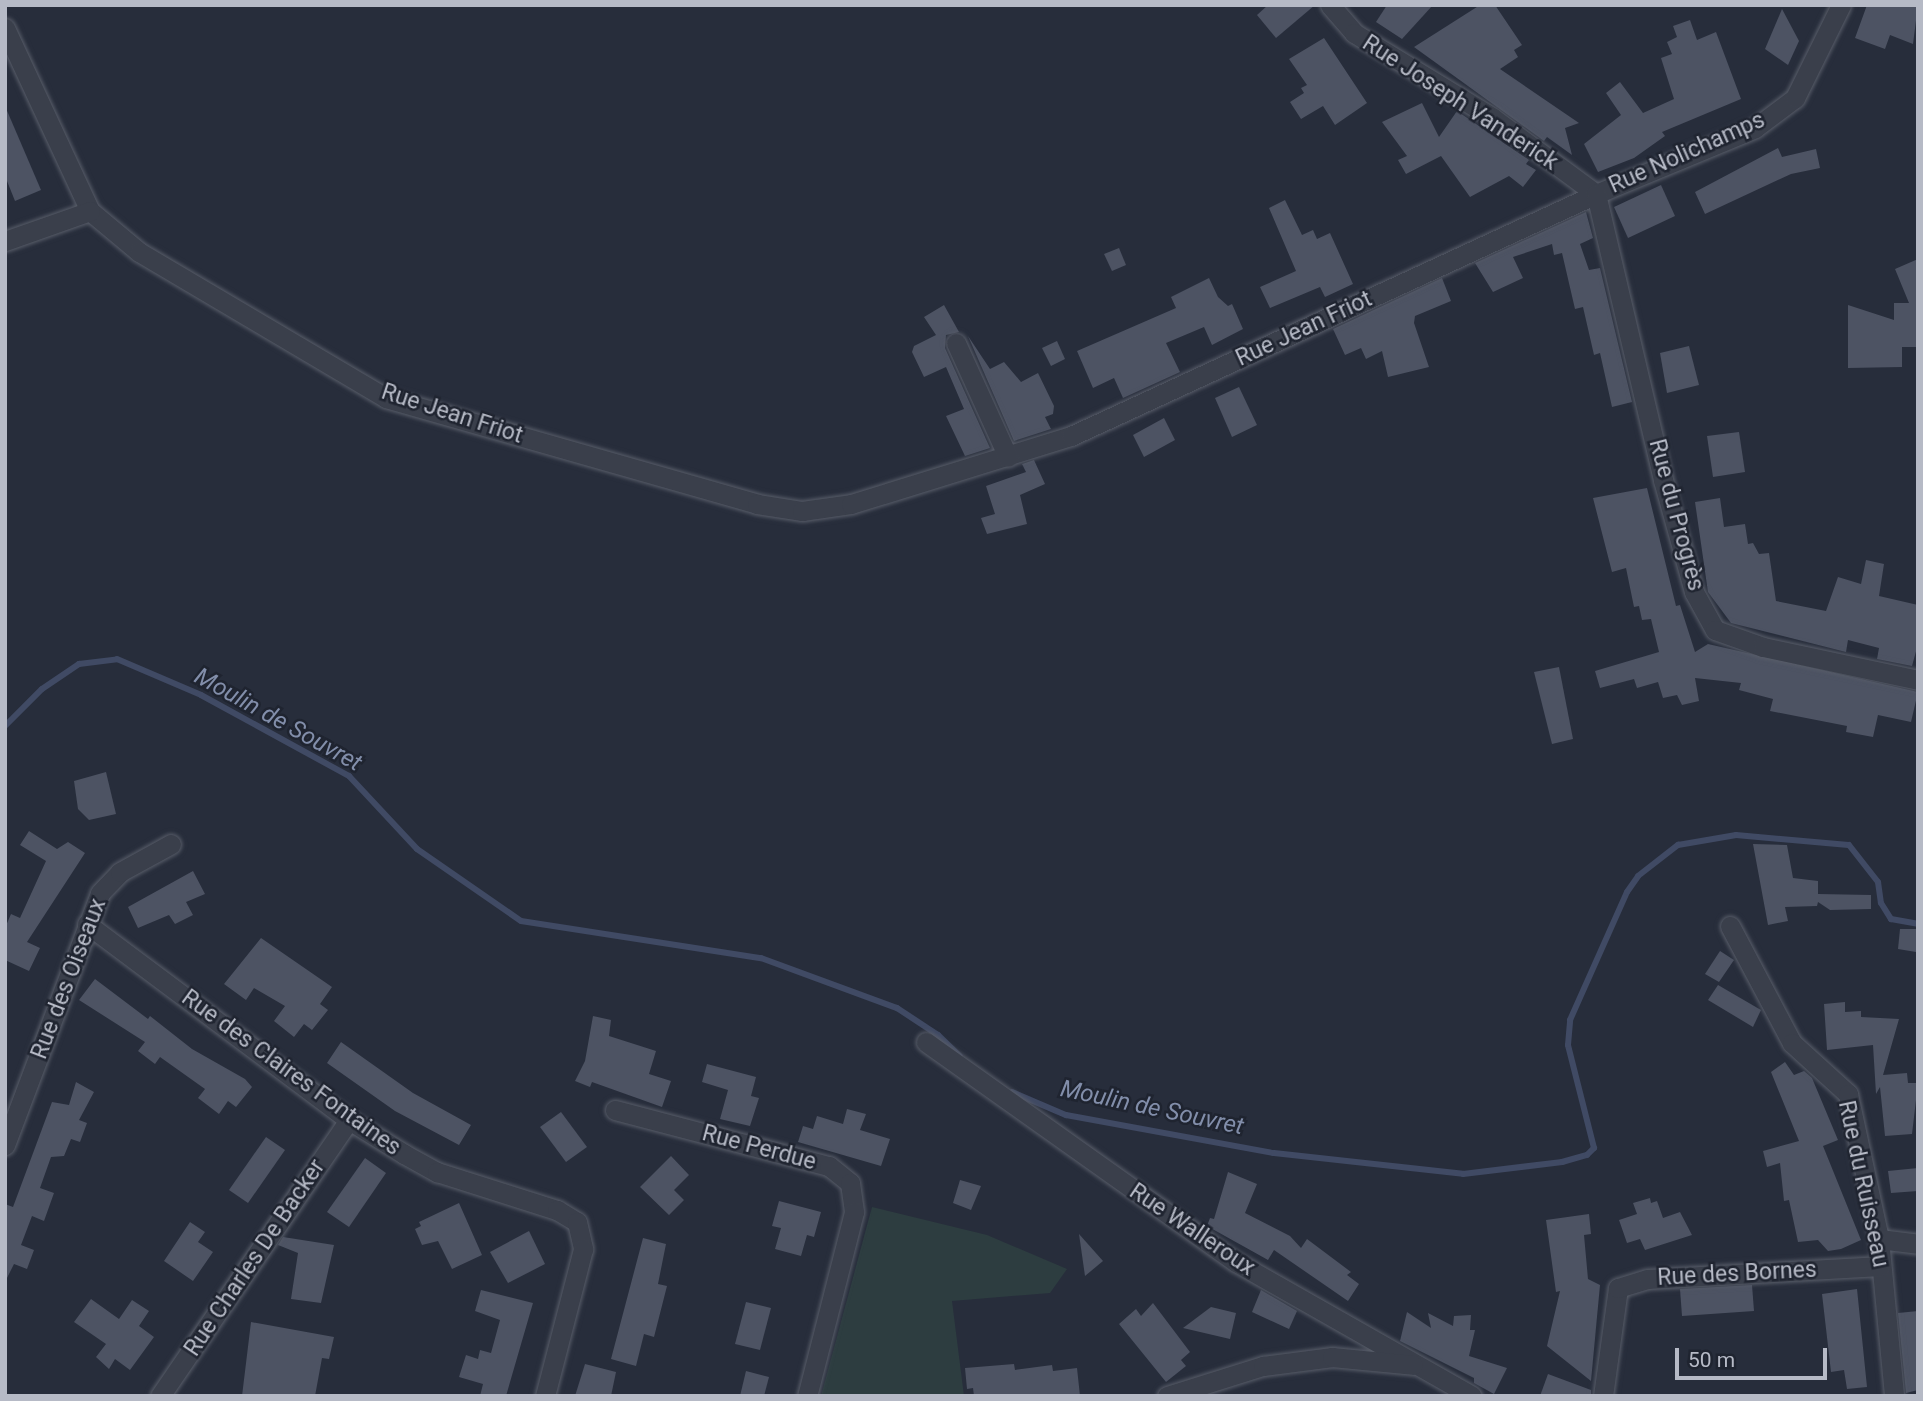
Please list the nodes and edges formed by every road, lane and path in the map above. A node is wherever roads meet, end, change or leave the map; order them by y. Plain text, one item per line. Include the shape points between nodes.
1 (1330, 5) edge
2 (1841, 5) edge
3 (5, 28) edge
4 (1596, 194) junction
5 (90, 211) junction
6 (5, 241) edge
7 (956, 343) dead end
8 (1009, 457) junction
9 (1918, 680) edge
10 (172, 844) dead end
11 (87, 924) junction
12 (1730, 926) dead end
13 (926, 1042) dead end
14 (615, 1110) dead end
15 (349, 1120) junction
16 (5, 1145) edge
17 (1879, 1239) junction
18 (1918, 1244) edge
19 (1881, 1266) junction
20 (1427, 1369) junction
21 (160, 1396) edge
22 (545, 1396) edge
23 (807, 1396) edge
24 (1167, 1396) edge
25 (1441, 1396) edge
26 (1472, 1396) edge
27 (1603, 1396) edge
28 (1894, 1396) edge

1 - 4 street, Rue Joseph Vanderick via 1354,33 1493,118
2 - 4 street, Rue Nolichamps via 1795,98 1755,128
3 - 5 street, Rue Jean Friot
4 - 8 street, Rue Jean Friot via 1072,436
4 - 9 street, Rue du Progrès via 1666,493 1694,592 1715,630 1763,647
5 - 6 street
5 - 8 street, Rue Jean Friot via 139,252 386,398 757,504 802,511 850,504
7 - 8 street
10 - 11 street, Rue des Oiseaux via 120,872 100,893
11 - 15 street, Rue des Claires Fontaines
11 - 16 street, Rue des Oiseaux
12 - 17 street, Rue du Ruisseau via 1792,1043 1848,1094
13 - 20 street, Rue Walleroux via 1236,1262
14 - 23 street, Rue Perdue via 829,1167 849,1183 854,1212
15 - 21 street, Rue Charles De Backer
15 - 22 street, Rue des Claires Fontaines via 437,1172 557,1210 577,1222 583,1250
17 - 18 street
17 - 19 street, Rue du Ruisseau
19 - 27 street, Rue des Bornes via 1648,1279 1618,1288
19 - 28 street, Rue du Ruisseau
20 - 24 street via 1332,1357 1263,1366
20 - 25 street
20 - 26 street, Rue Walleroux

